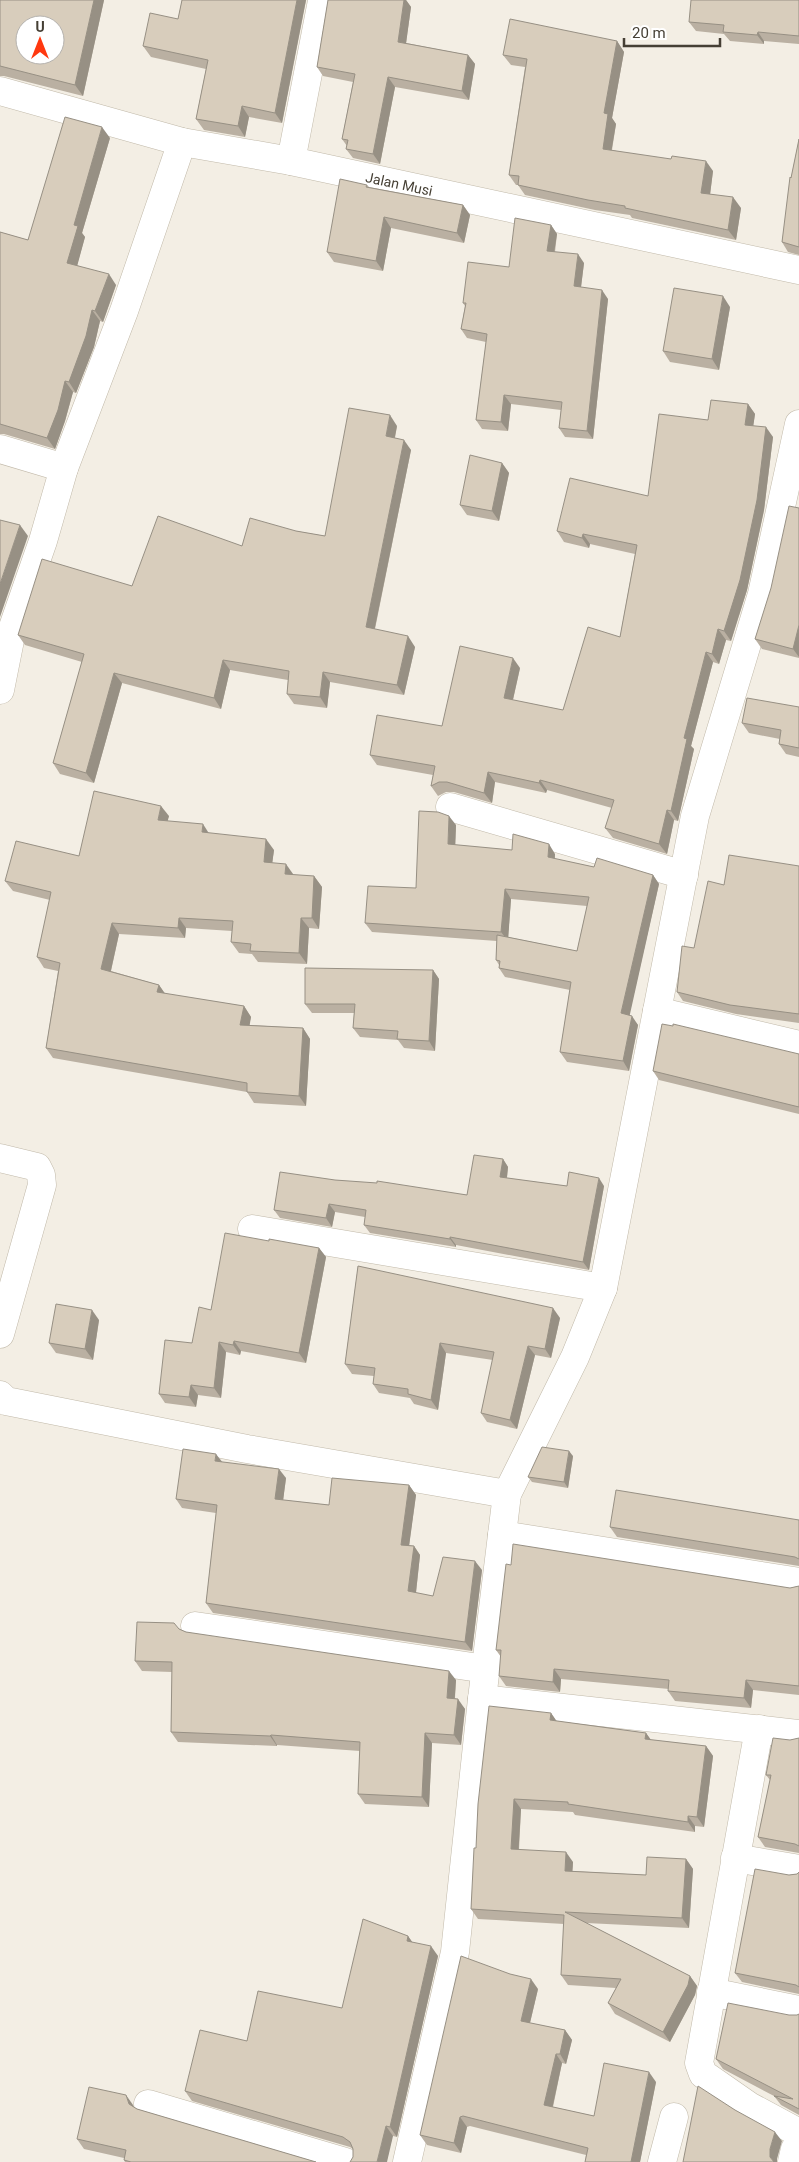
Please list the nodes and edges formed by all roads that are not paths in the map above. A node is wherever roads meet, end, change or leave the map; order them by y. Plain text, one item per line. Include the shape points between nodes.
1 (322, 1) edge
2 (0, 92) edge
3 (182, 142) junction
4 (291, 160) junction
5 (799, 270) edge
6 (799, 424) edge
7 (0, 449) edge
8 (64, 468) junction
9 (0, 690) edge
10 (450, 807) dead end
11 (684, 875) junction
12 (657, 1011) junction
13 (799, 1045) edge
14 (0, 1158) edge
15 (252, 1229) dead end
16 (603, 1288) junction
17 (0, 1334) edge
18 (0, 1395) edge
19 (507, 1494) junction
20 (502, 1535) junction
21 (799, 1582) edge
22 (195, 1626) dead end
23 (486, 1669) junction
24 (482, 1699) junction
25 (758, 1729) junction
26 (799, 1734) edge
27 (735, 1858) junction
28 (799, 1869) edge
29 (711, 1992) junction
30 (799, 2010) edge
31 (148, 2104) dead end
32 (674, 2117) dead end
33 (796, 2148) edge
34 (345, 2162) edge
35 (407, 2162) edge
36 (662, 2162) edge

1 - 4 street
2 - 3 street, Jalan Musi
3 - 4 street, Jalan Musi
3 - 8 street via 124,311
4 - 5 street, Jalan Musi
6 - 11 street via 762,594 695,816
7 - 8 street
8 - 9 street via 12,630
10 - 11 street
11 - 12 street
12 - 13 street
12 - 16 street
14 - 17 street via 37,1168 42,1186
15 - 16 street
16 - 19 street via 575,1357
18 - 19 street via 6,1401 247,1450
19 - 20 street
20 - 21 street
20 - 23 street
22 - 23 street
23 - 24 street
24 - 25 street
24 - 35 street via 455,1952
25 - 26 street
25 - 27 street
27 - 28 street
27 - 29 street
29 - 30 street
29 - 33 street via 699,2063 703,2074 749,2106
31 - 34 street
32 - 36 street

